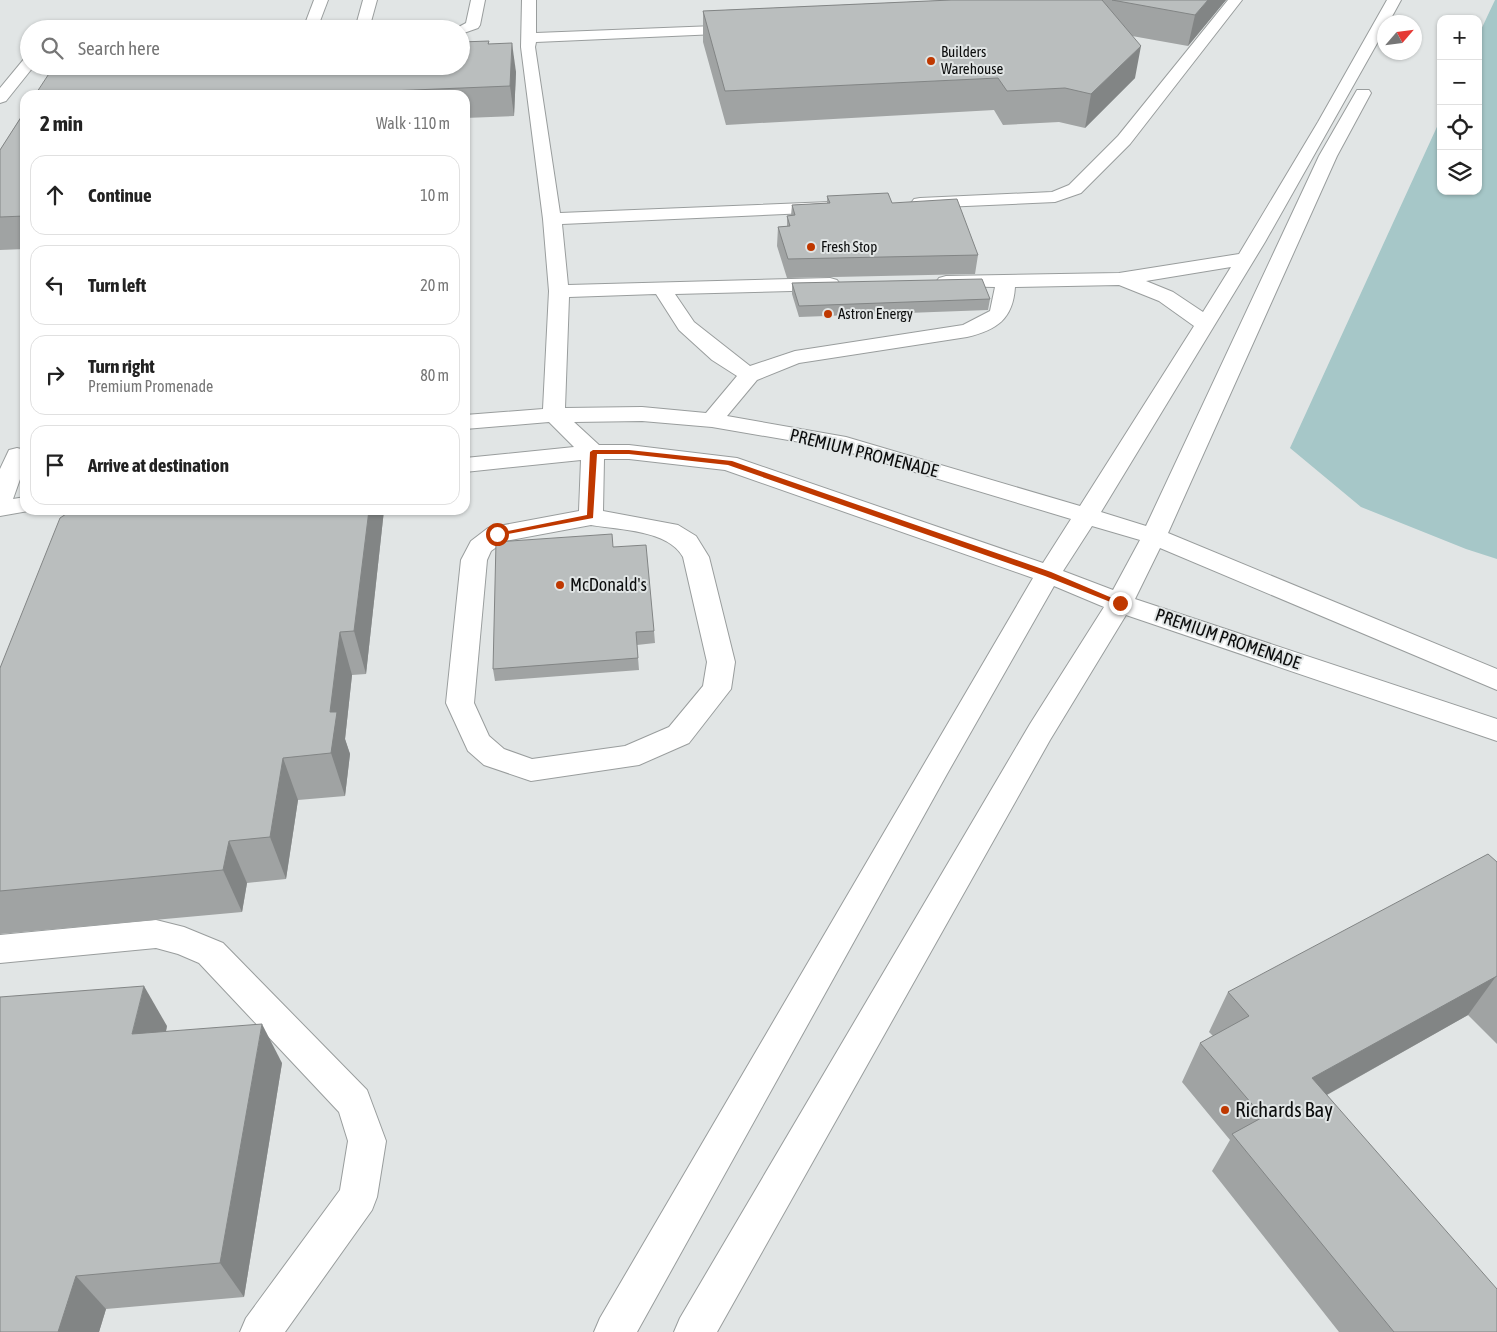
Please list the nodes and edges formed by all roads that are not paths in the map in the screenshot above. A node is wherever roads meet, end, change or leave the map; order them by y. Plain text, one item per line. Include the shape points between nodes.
1 (321, 0) edge
2 (370, 0) edge
3 (478, 0) edge
4 (529, 0) edge
5 (1235, 0) edge
6 (1394, 0) edge
7 (313, 20) edge
8 (364, 20) edge
9 (470, 26) edge
10 (756, 28) edge
11 (529, 38) junction
12 (1382, 60) edge
13 (10, 62) dead end
14 (20, 62) edge
15 (20, 73) edge
16 (0, 98) edge
17 (902, 204) edge
18 (852, 206) edge
19 (552, 219) junction
20 (1244, 259) junction
21 (1119, 279) junction
22 (1006, 281) junction
23 (928, 282) edge
24 (848, 284) edge
25 (661, 287) junction
26 (559, 291) junction
27 (1205, 325) junction
28 (749, 375) junction
29 (554, 415) junction
30 (712, 420) junction
31 (470, 422) edge
32 (593, 452) junction
33 (14, 456) edge
34 (470, 465) edge
35 (0, 501) edge
36 (20, 506) edge
37 (0, 508) edge
38 (1088, 515) junction
39 (591, 517) junction
40 (1154, 536) junction
41 (1048, 574) junction
42 (1120, 603) junction
43 (1497, 680) edge
44 (1497, 730) edge
45 (0, 949) edge
46 (260, 1332) edge
47 (614, 1332) edge
48 (694, 1332) edge

1 - 7 street
2 - 8 street
3 - 9 street via 473,25
4 - 11 street
5 - 17 street via 1124,140 1075,189 1055,197
6 - 20 street
10 - 11 street
11 - 19 street
12 - 40 street via 1328,156
13 - 14 street
15 - 16 street
18 - 19 street
19 - 26 street
20 - 21 street
20 - 27 street
21 - 22 street
21 - 27 street via 1150,287 1173,299
22 - 23 street
22 - 28 street via 1004,306 998,316 967,331 794,357
24 - 25 street
25 - 26 street
25 - 28 street via 686,326
26 - 29 street
27 - 38 street
28 - 30 street
29 - 30 street, PREMIUM PROMENADE via 642,414
29 - 31 street, PREMIUM PROMENADE
29 - 32 street
30 - 38 street, PREMIUM PROMENADE via 838,442
32 - 34 street, PREMIUM PROMENADE
32 - 39 street
32 - 41 street, PREMIUM PROMENADE via 629,452 729,463
33 - 35 street
36 - 37 street
38 - 40 street, PREMIUM PROMENADE
38 - 41 street
39 - 39 street via 497,534 480,547 474,560 460,703 478,743 494,757 531,770 629,757 679,735 717,689 722,662 696,557 687,542 668,531
40 - 42 street
40 - 43 street, PREMIUM PROMENADE
41 - 42 street, PREMIUM PROMENADE
41 - 47 street
42 - 44 street, PREMIUM PROMENADE
42 - 48 street via 1035,740
45 - 46 street via 156,934 184,941 211,954 354,1102 367,1141 358,1197

